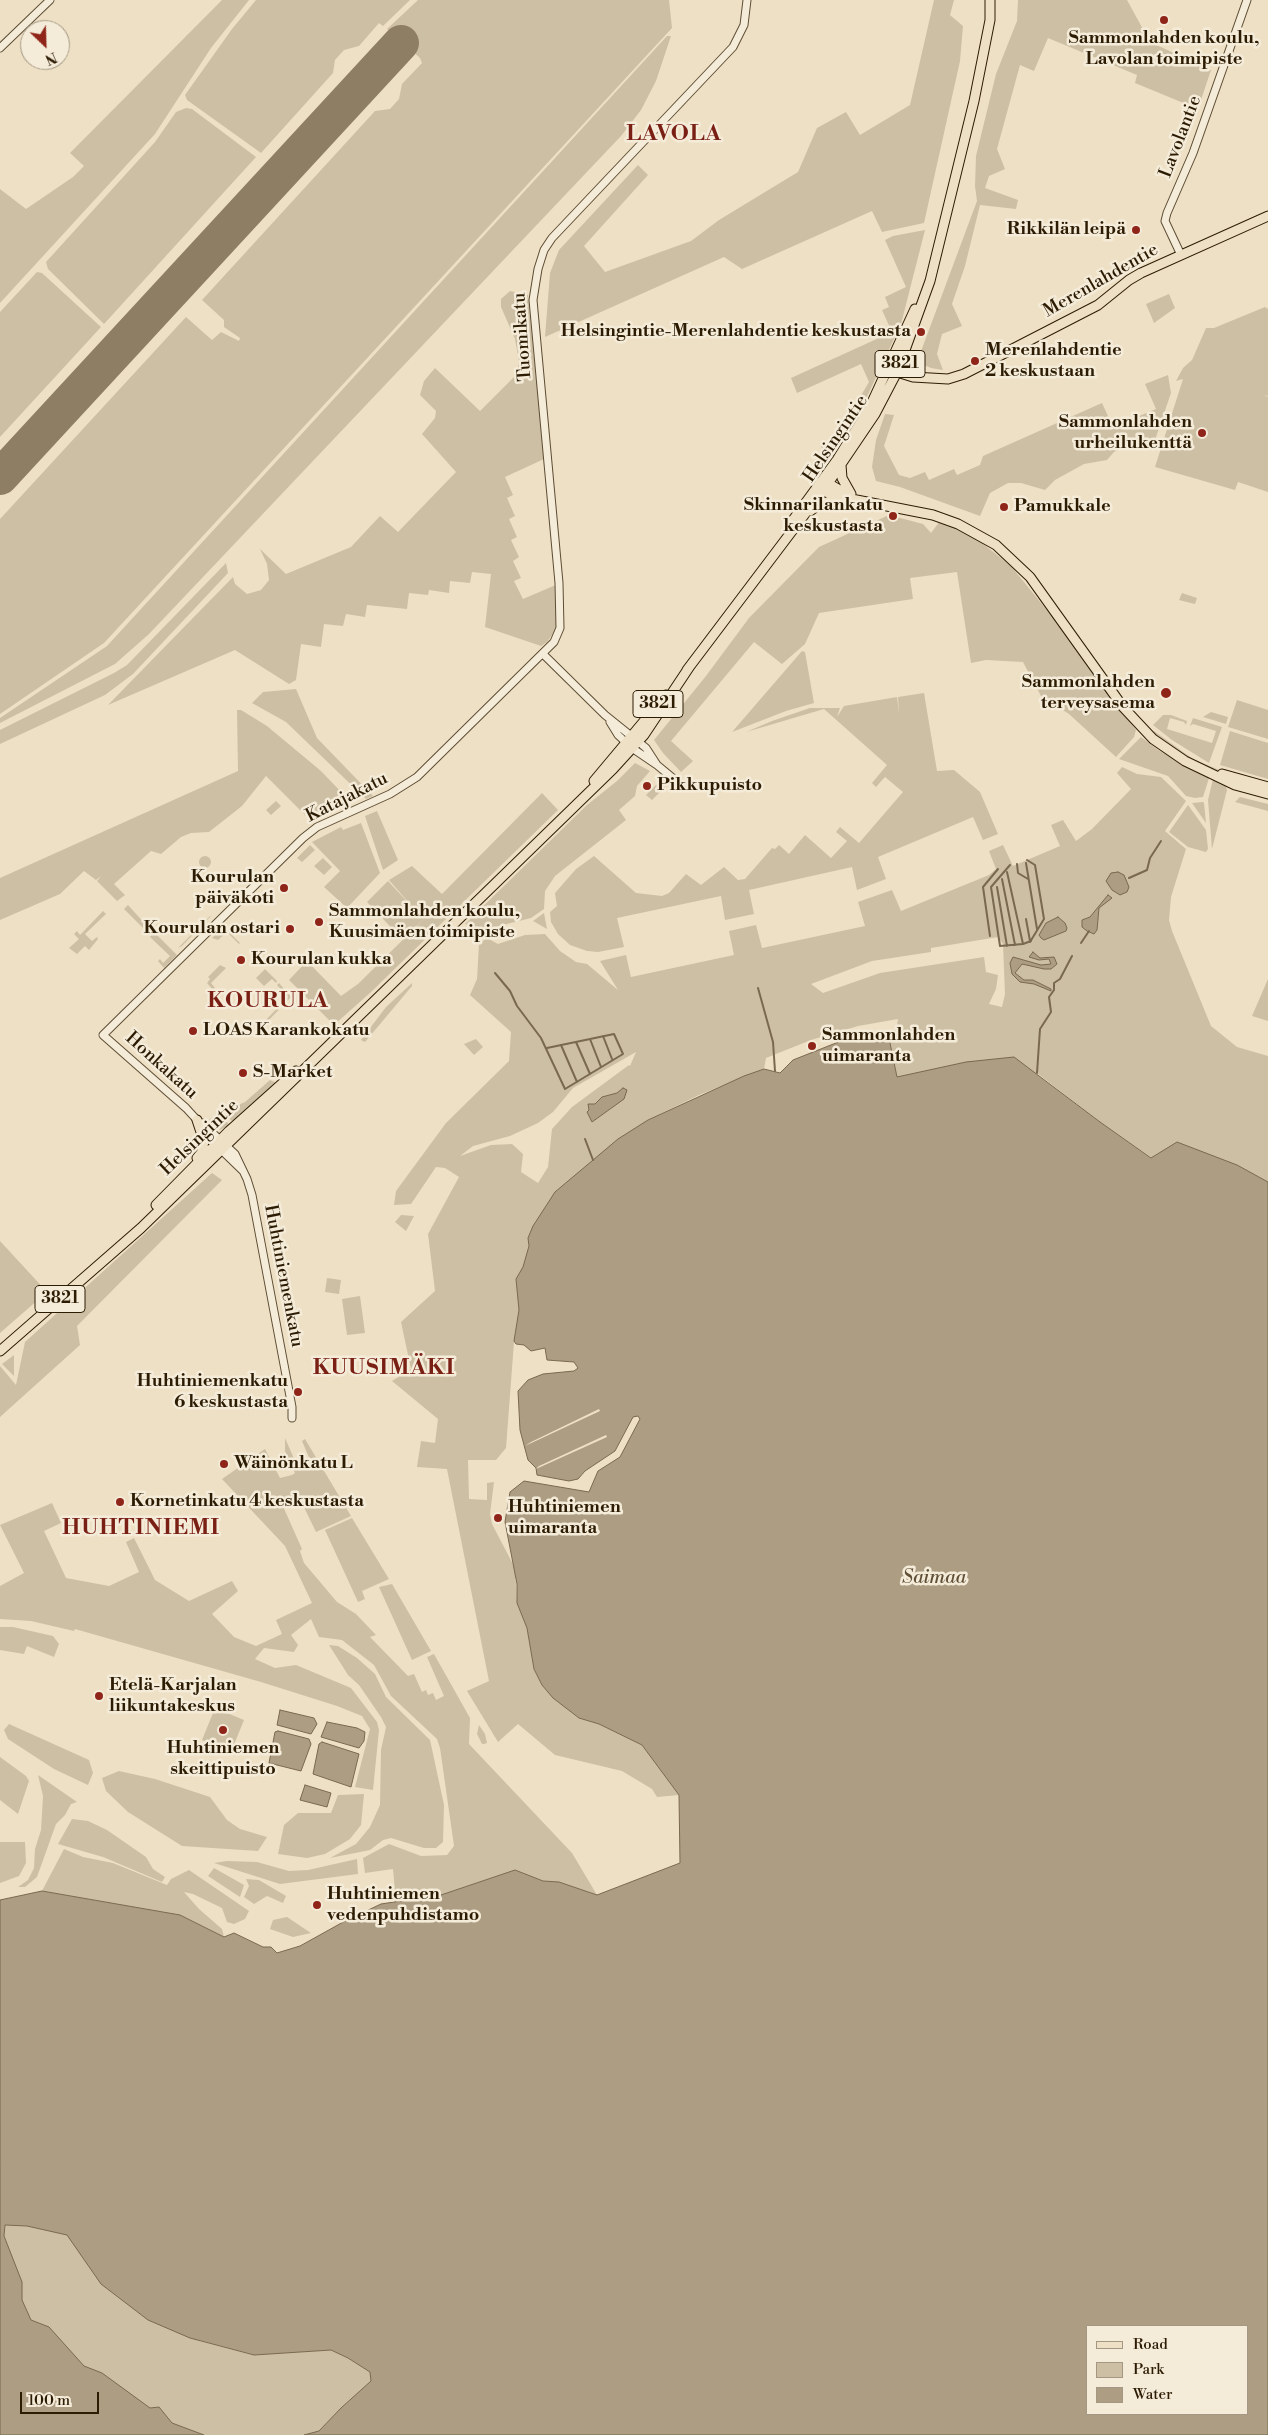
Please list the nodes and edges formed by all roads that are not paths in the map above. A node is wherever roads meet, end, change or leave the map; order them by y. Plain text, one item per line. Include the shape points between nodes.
1 (50, 0) edge
2 (747, 0) edge
3 (990, 0) edge
4 (994, 0) edge
5 (1247, 0) edge
6 (988, 34) junction
7 (0, 48) edge
8 (1268, 216) edge
9 (1181, 255) junction
10 (896, 367) junction
11 (842, 463) junction
12 (824, 484) junction
13 (856, 500) junction
14 (793, 529) junction
15 (759, 573) junction
16 (543, 654) junction
17 (632, 742) junction
18 (1210, 772) junction
19 (680, 784) dead end
20 (1268, 787) edge
21 (1268, 794) edge
22 (103, 1036) joint
23 (198, 1120) junction
24 (220, 1145) junction
25 (180, 1180) junction
26 (119, 1247) junction
27 (0, 1351) edge
28 (292, 1418) dead end

1 - 7 street
2 - 16 street, Tuomikatu via 744,25 733,47 552,238 538,269 534,300 559,583 560,628 554,642
3 - 6 main road, Helsingintie / 3821
4 - 6 main road, Helsingintie / 3821
5 - 9 street, Lavolantie via 1193,153 1167,213 1166,224
6 - 10 main road, Helsingintie / 3821 via 936,254
8 - 9 main road, Merenlahdentie
9 - 10 main road, Merenlahdentie via 1129,280 1098,305 966,373 948,379 913,377
10 - 11 main road, Helsingintie / 3821 via 874,414
10 - 12 main road, Helsingintie / 3821
11 - 12 main road, Helsingintie / 3821
11 - 13 main road via 843,481
12 - 13 main road
12 - 14 main road, Helsingintie / 3821
12 - 15 main road, Helsingintie / 3821
13 - 14 main road via 818,505
13 - 18 main road via 947,519 996,545 1030,577 1123,707 1144,730 1171,753
14 - 15 main road, Helsingintie / 3821
15 - 17 main road, Helsingintie / 3821
16 - 17 street
16 - 22 street, Katajakatu via 417,777 390,794 317,827 303,838
17 - 19 street
17 - 24 main road, Helsingintie / 3821 via 569,812 333,1040 279,1085
18 - 20 main road
18 - 21 main road via 1235,785
22 - 23 street, Honkakatu
23 - 24 street, Honkakatu
23 - 25 main road via 204,1141 202,1152
24 - 25 main road, Helsingintie / 3821
24 - 26 main road, Helsingintie / 3821
24 - 28 street, Huhtiniemenkatu via 236,1156 255,1209
25 - 26 main road, Helsingintie / 3821
26 - 27 main road, Helsingintie / 3821

